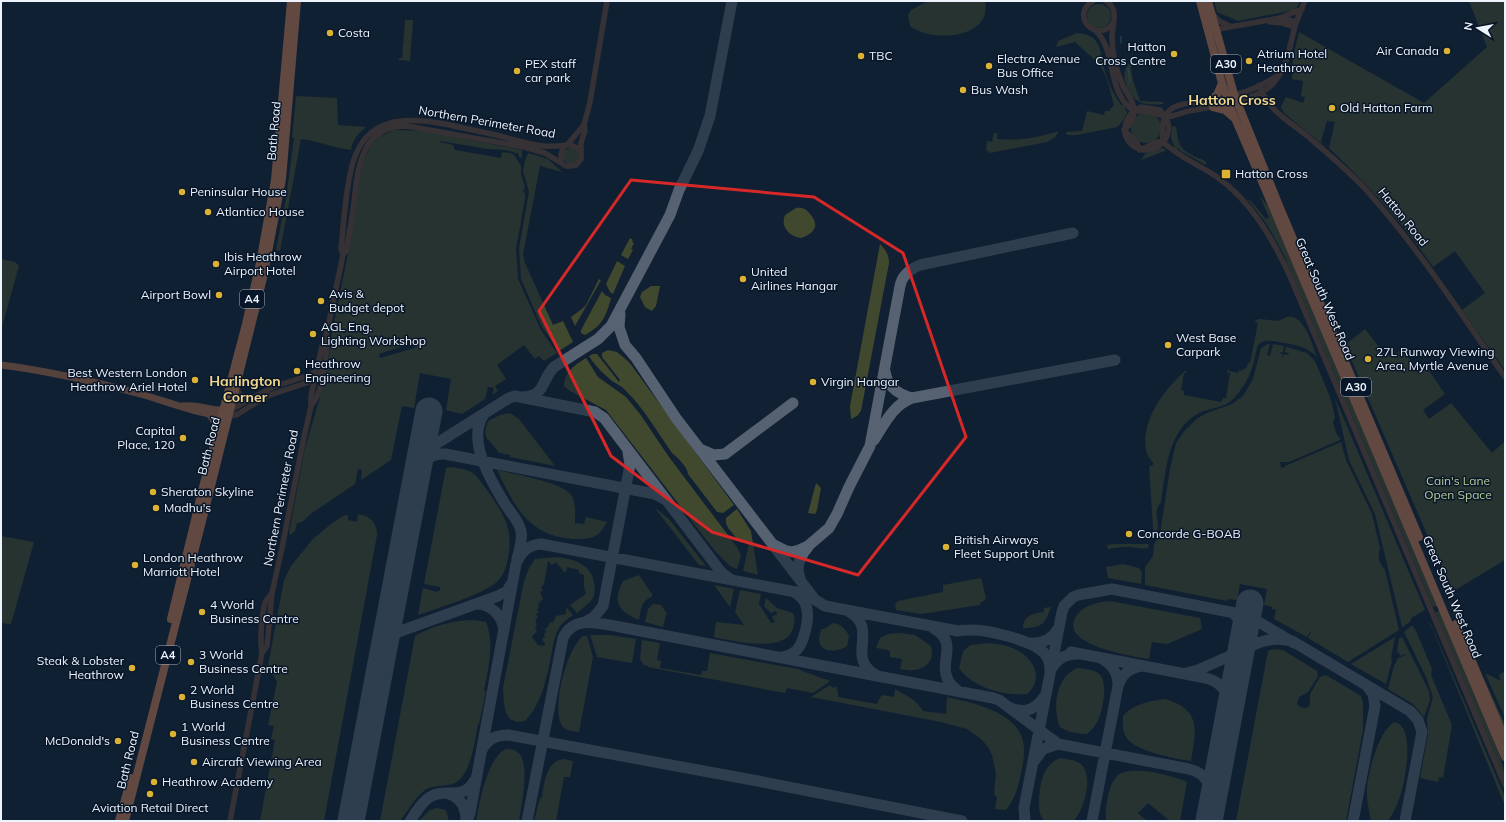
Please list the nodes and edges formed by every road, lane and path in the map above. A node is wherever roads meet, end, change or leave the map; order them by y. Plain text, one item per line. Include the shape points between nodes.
1 (292, 1) edge
2 (298, 1) edge
3 (607, 1) edge
4 (1087, 1) edge
5 (1093, 1) edge
6 (1106, 1) edge
7 (1200, 1) edge
8 (1208, 1) edge
9 (1305, 1) edge
10 (1085, 9) junction
11 (1302, 9) junction
12 (1211, 12) junction
13 (1280, 18) junction
14 (1114, 21) junction
15 (1296, 25) junction
16 (1230, 26) junction
17 (1095, 30) junction
18 (1214, 32) junction
19 (1281, 72) junction
20 (1222, 83) junction
21 (1259, 85) junction
22 (1262, 92) junction
23 (1230, 99) junction
24 (1211, 104) junction
25 (1134, 110) junction
26 (1164, 116) junction
27 (1235, 120) junction
28 (584, 125) junction
29 (1164, 142) junction
30 (565, 145) junction
31 (581, 150) junction
32 (561, 162) junction
33 (343, 255) junction
34 (1, 365) edge
35 (320, 370) junction
36 (303, 377) junction
37 (1505, 377) edge
38 (315, 380) junction
39 (300, 384) junction
40 (321, 386) junction
41 (236, 387) junction
42 (311, 396) junction
43 (253, 398) junction
44 (183, 406) junction
45 (311, 406) junction
46 (226, 413) junction
47 (209, 414) junction
48 (219, 428) junction
49 (1491, 706) junction
50 (1505, 734) edge
51 (1505, 739) edge
52 (1505, 757) edge
53 (1505, 785) edge
54 (119, 821) edge
55 (125, 821) edge
56 (230, 821) edge

1 - 46 highway, Bath Road / A4 via 274,186
2 - 41 highway, Bath Road / A4 via 282,179 263,278
3 - 28 street
4 - 10 street
5 - 10 street
6 - 14 street via 1114,10
7 - 18 highway, Great South West Road / A30
8 - 12 highway, Great South West Road / A30
9 - 11 street
10 - 17 street via 1084,20
11 - 13 street
11 - 15 street
12 - 16 street via 1219,21
12 - 18 highway, Great South West Road / A30
13 - 15 street
13 - 16 street
14 - 17 street via 1107,29
14 - 25 street via 1112,37 1116,61
15 - 18 street via 1274,22
15 - 19 street via 1287,60
16 - 18 street
17 - 25 street via 1104,42 1119,92 1128,106
18 - 20 highway, Great South West Road / A30
18 - 23 highway, Great South West Road / A30
19 - 21 street
19 - 22 street via 1276,82
20 - 23 highway, Great South West Road / A30
20 - 24 highway
21 - 22 street, Hatton Road
21 - 23 street
22 - 23 street
22 - 37 street, Hatton Road via 1274,110 1348,171 1387,214 1423,260
23 - 24 street
23 - 27 highway, Great South West Road / A30
23 - 49 highway, Great South West Road / A30 via 1278,202
24 - 26 street via 1176,107
24 - 27 highway via 1226,111
25 - 26 street via 1141,107 1154,108 1160,110
25 - 29 street via 1129,126 1124,130 1129,141 1140,150 1157,142
26 - 29 street
27 - 52 highway, Great South West Road / A30
28 - 30 street
28 - 31 street
29 - 53 street via 1230,187 1253,212 1275,246
30 - 31 street
30 - 32 street
30 - 33 street, Northern Perimeter Road via 541,146 421,120 394,121 382,125 364,140 354,160 341,249
31 - 32 street via 581,159 576,165 568,166
32 - 33 street, Northern Perimeter Road via 538,151 504,143 414,126 388,129 372,139 363,152 346,251
33 - 35 street, Northern Perimeter Road via 325,340 327,346
34 - 44 main road via 54,373
35 - 36 street
35 - 38 street
35 - 40 street, Northern Perimeter Road
36 - 38 street
36 - 43 street via 273,387
38 - 39 street
38 - 40 street
38 - 42 street, Northern Perimeter Road
39 - 42 street
39 - 46 street via 267,396 238,414
40 - 45 street, Northern Perimeter Road via 317,399
41 - 43 street via 242,396
41 - 46 highway, Bath Road / A4
42 - 45 street, Northern Perimeter Road
43 - 46 street
44 - 46 main road via 190,405
44 - 47 main road
45 - 56 street, Northern Perimeter Road via 272,593 266,601 264,611 260,644 262,653
46 - 47 main road
46 - 48 highway, Bath Road / A4
46 - 55 highway, Bath Road / A4
47 - 48 main road
48 - 54 highway, Bath Road / A4
49 - 50 highway
49 - 51 highway, A30

